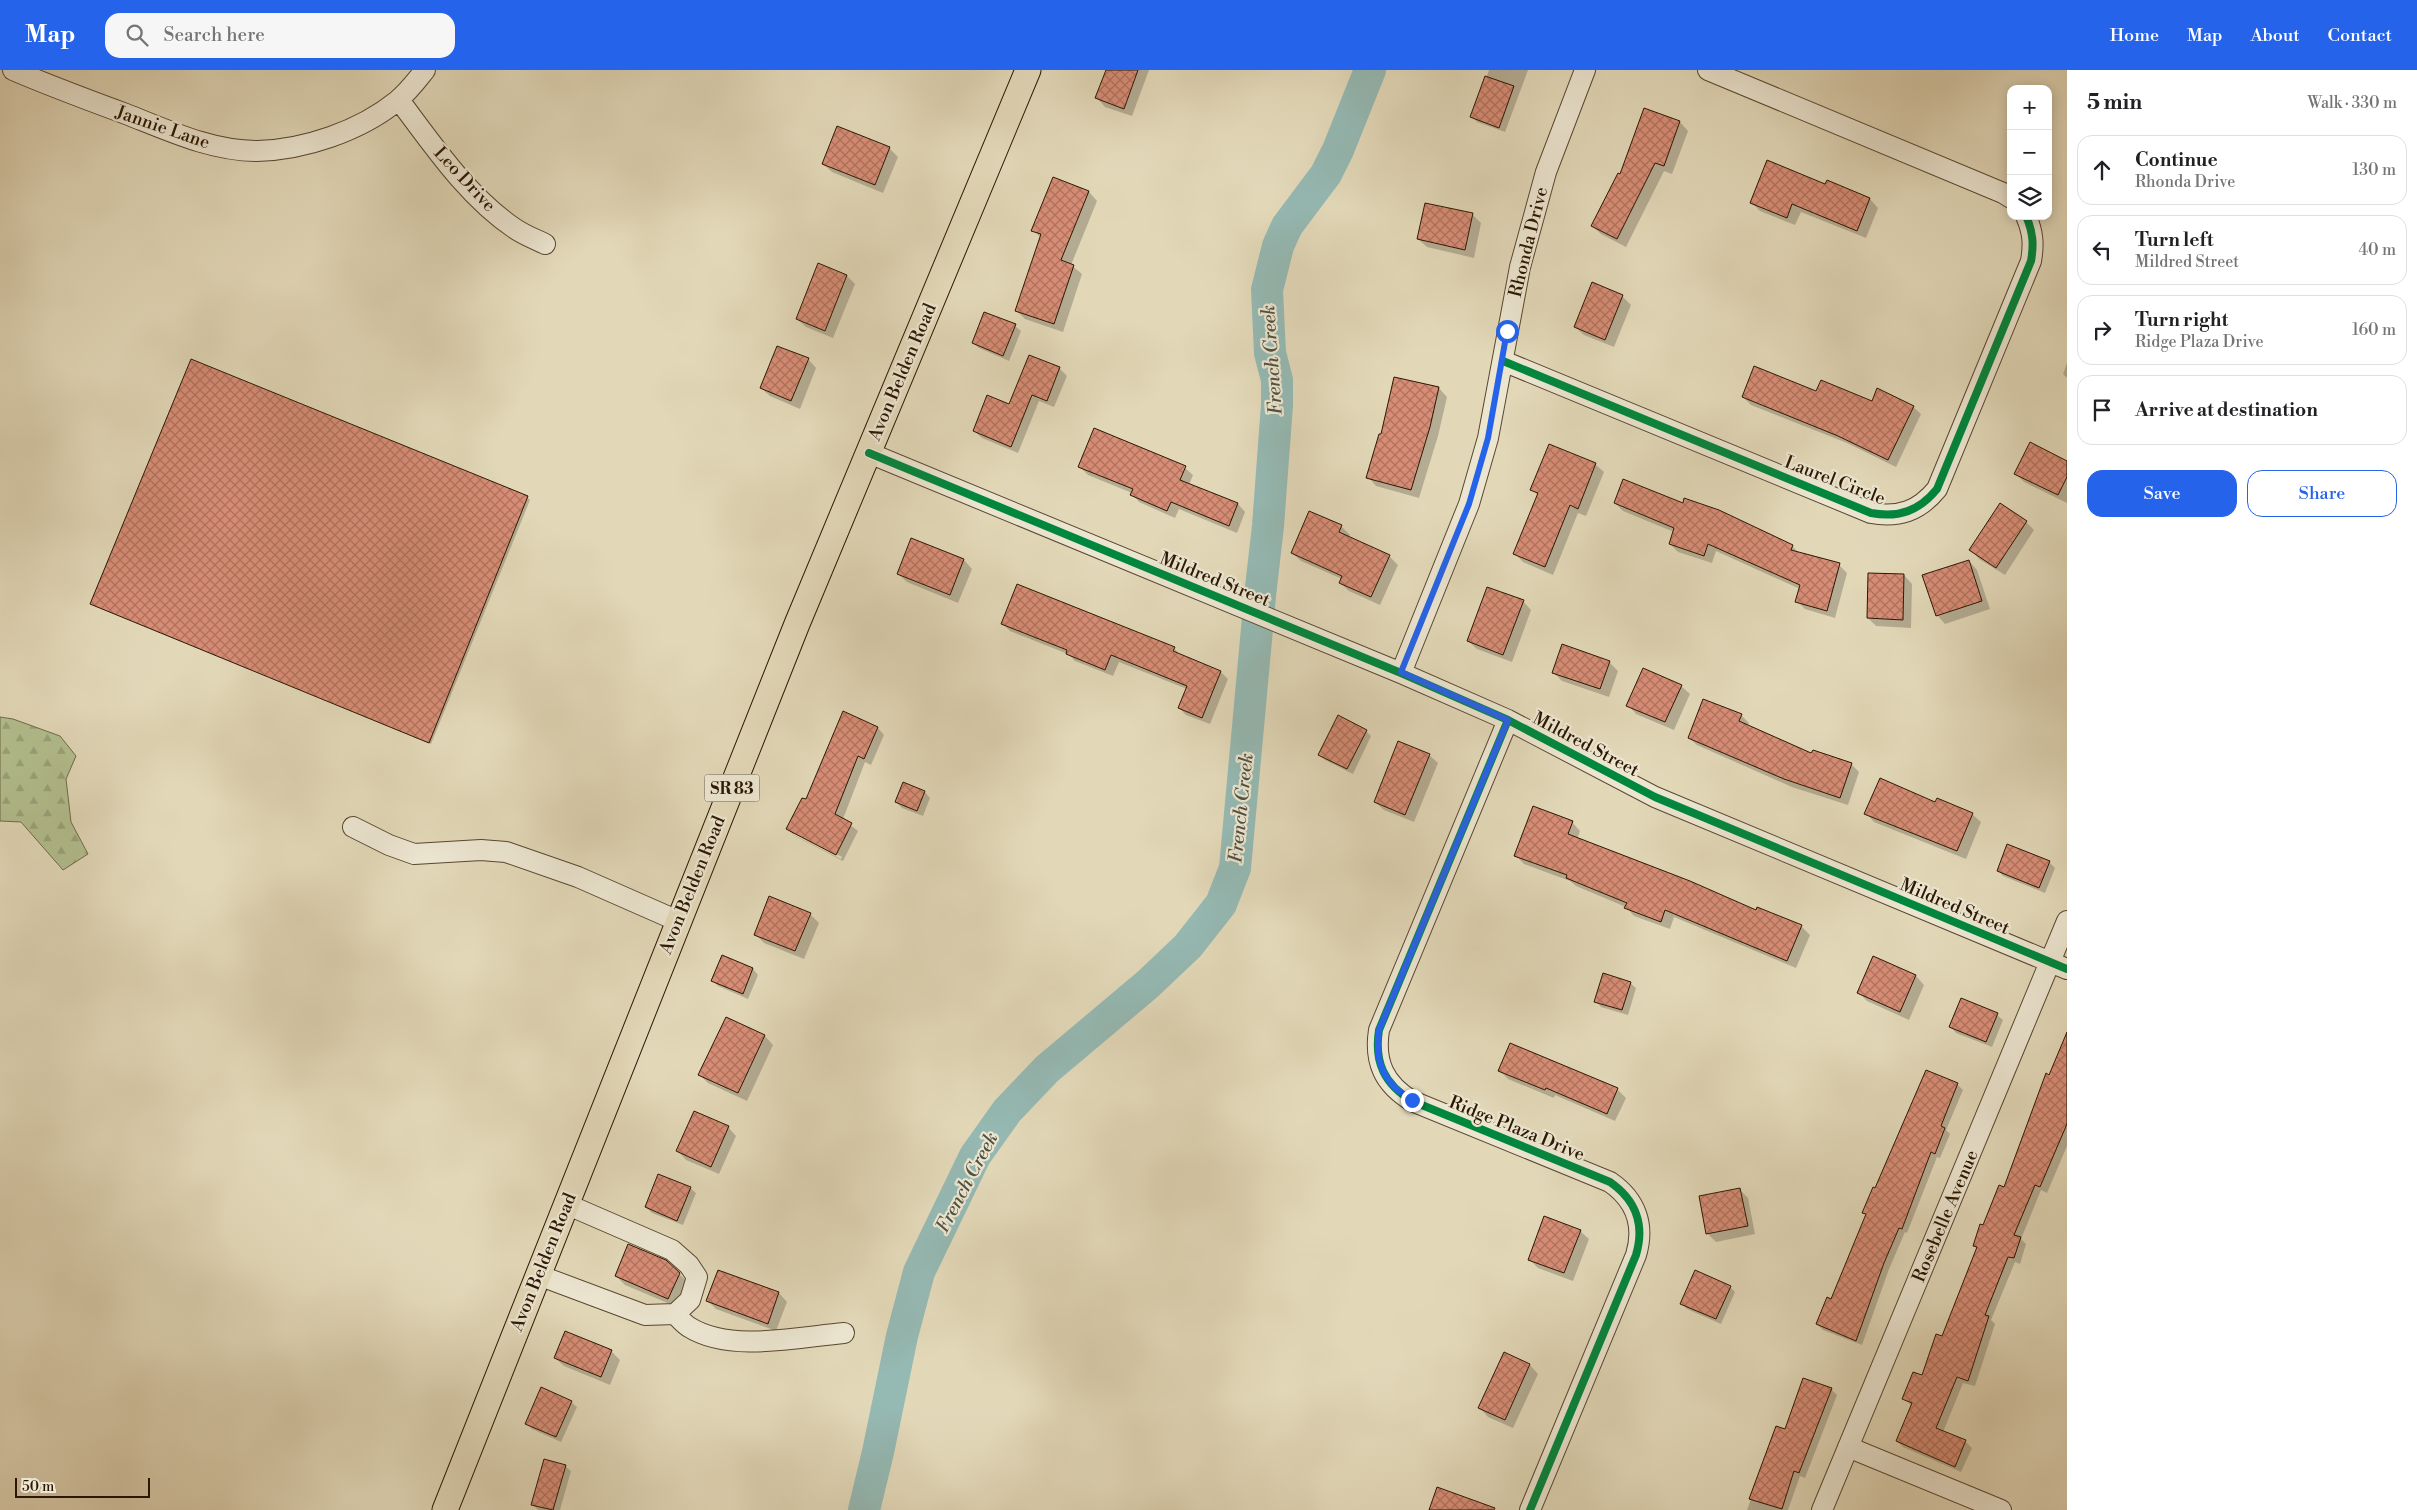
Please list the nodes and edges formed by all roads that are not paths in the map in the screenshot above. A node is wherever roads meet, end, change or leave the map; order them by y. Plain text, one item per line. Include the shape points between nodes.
1 (13, 70) edge
2 (426, 70) edge
3 (1028, 70) edge
4 (1585, 70) edge
5 (1708, 70) edge
6 (398, 100) junction
7 (2007, 196) edge
8 (2028, 220) edge
9 (545, 244) dead end
10 (1503, 361) junction
11 (869, 453) junction
12 (1401, 672) junction
13 (1508, 720) junction
14 (353, 827) dead end
15 (678, 921) junction
16 (2067, 922) edge
17 (2058, 966) edge
18 (566, 1204) junction
19 (538, 1275) junction
20 (675, 1314) junction
21 (844, 1333) dead end
22 (1848, 1448) junction
23 (445, 1510) edge
24 (1530, 1510) edge
25 (1822, 1510) edge
26 (2001, 1510) edge

1 - 6 street, Jannie Lane via 192,140 256,151 286,148 350,129 375,117
2 - 6 street, Jannie Lane
3 - 11 main road, Avon Belden Road / SR 83
4 - 10 street, Rhonda Drive via 1544,182 1520,267
5 - 7 street
6 - 9 street, Leo Drive via 488,206 515,229
8 - 10 street, Laurel Circle via 2033,231 2031,261 1937,489 1928,501 1901,514 1871,513
10 - 12 street, Rhonda Drive via 1488,438 1469,504
11 - 12 street, Mildred Street
11 - 15 main road, Avon Belden Road / SR 83
12 - 13 street, Mildred Street
13 - 17 street, Mildred Street via 1655,797
13 - 24 street, Ridge Plaza Drive via 1379,1030 1377,1045 1383,1074 1399,1093 1610,1182 1632,1202 1638,1216 1641,1231 1636,1256
14 - 15 street via 414,854 481,850 506,852 578,878
15 - 18 main road, Avon Belden Road / SR 83
16 - 17 street, Rosebelle Avenue
17 - 22 street, Rosebelle Avenue
18 - 19 main road, Avon Belden Road / SR 83
18 - 20 street via 672,1250 689,1264 698,1277 690,1300
19 - 20 street via 645,1315
19 - 23 main road, Avon Belden Road / SR 83
20 - 21 street via 689,1327 730,1340 782,1340
22 - 25 street, Rosebelle Avenue
22 - 26 street

